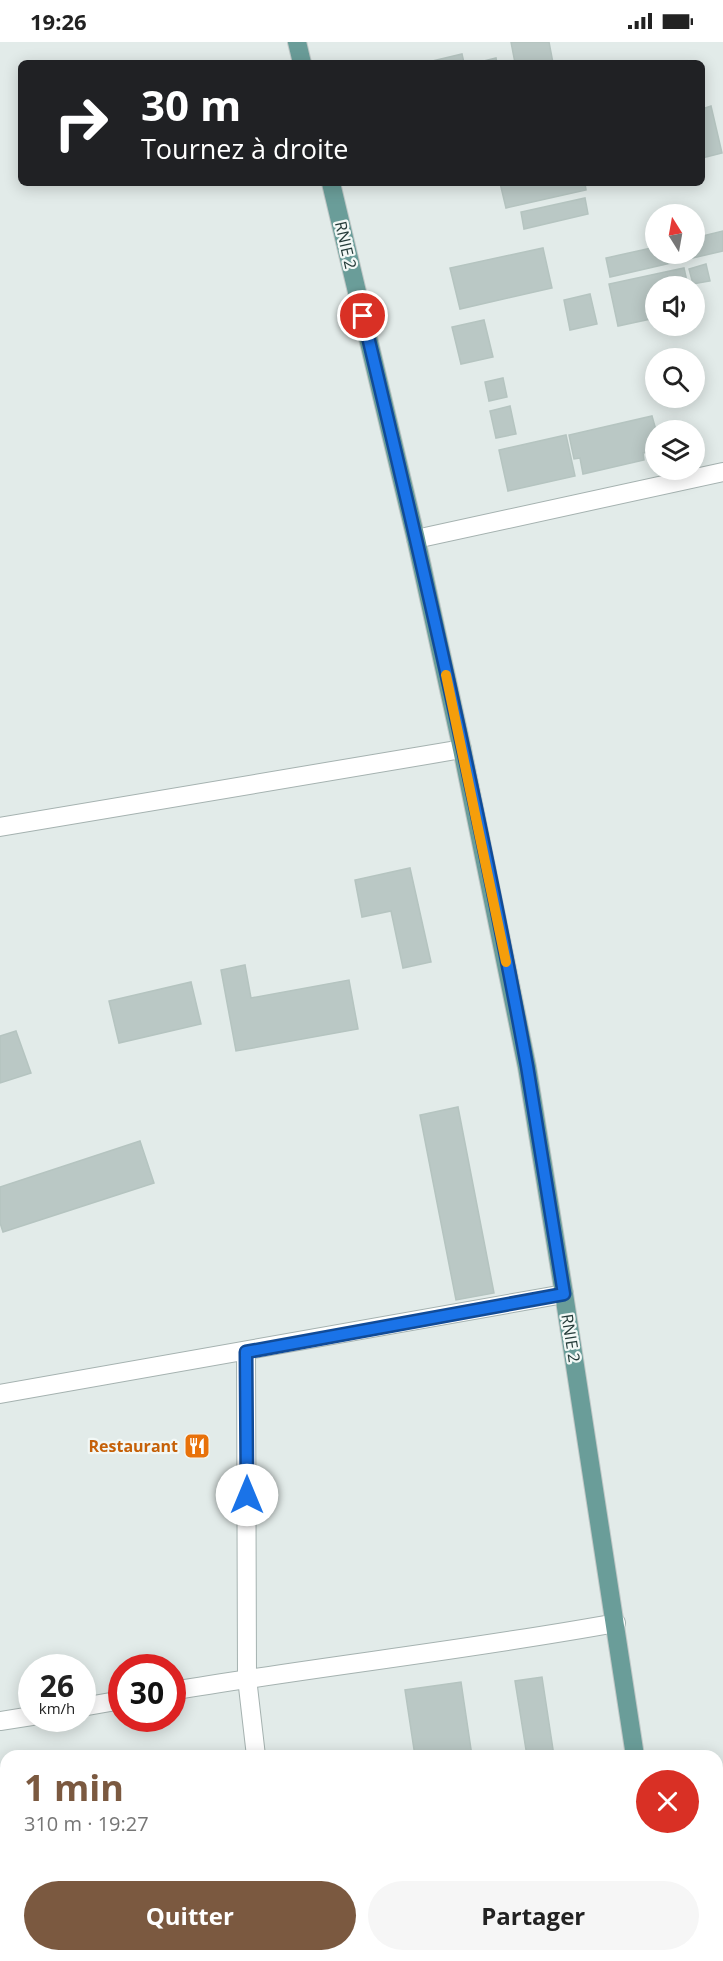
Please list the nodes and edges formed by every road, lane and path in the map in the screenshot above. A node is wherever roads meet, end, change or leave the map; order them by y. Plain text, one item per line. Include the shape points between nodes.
1 (297, 42) edge
2 (301, 60) edge
3 (332, 186) edge
4 (723, 472) edge
5 (416, 538) junction
6 (462, 749) junction
7 (0, 827) edge
8 (564, 1294) junction
9 (246, 1352) junction
10 (0, 1394) edge
11 (616, 1623) junction
12 (247, 1678) junction
13 (186, 1689) edge
14 (18, 1718) edge
15 (0, 1721) edge
16 (255, 1750) edge
17 (634, 1750) edge

1 - 2 main road
3 - 5 main road, RNIE 2 / RNIE 2
4 - 5 street
5 - 6 main road, RNIE 2 / RNIE 2
6 - 7 street
6 - 8 main road, RNIE 2 / RNIE 2 via 527,1067
8 - 9 street
8 - 11 main road, RNIE 2 / RNIE 2
9 - 10 street
9 - 12 street
11 - 12 street
11 - 17 main road, RNIE 2 / RNIE 2
12 - 13 street
12 - 16 street
14 - 15 street

